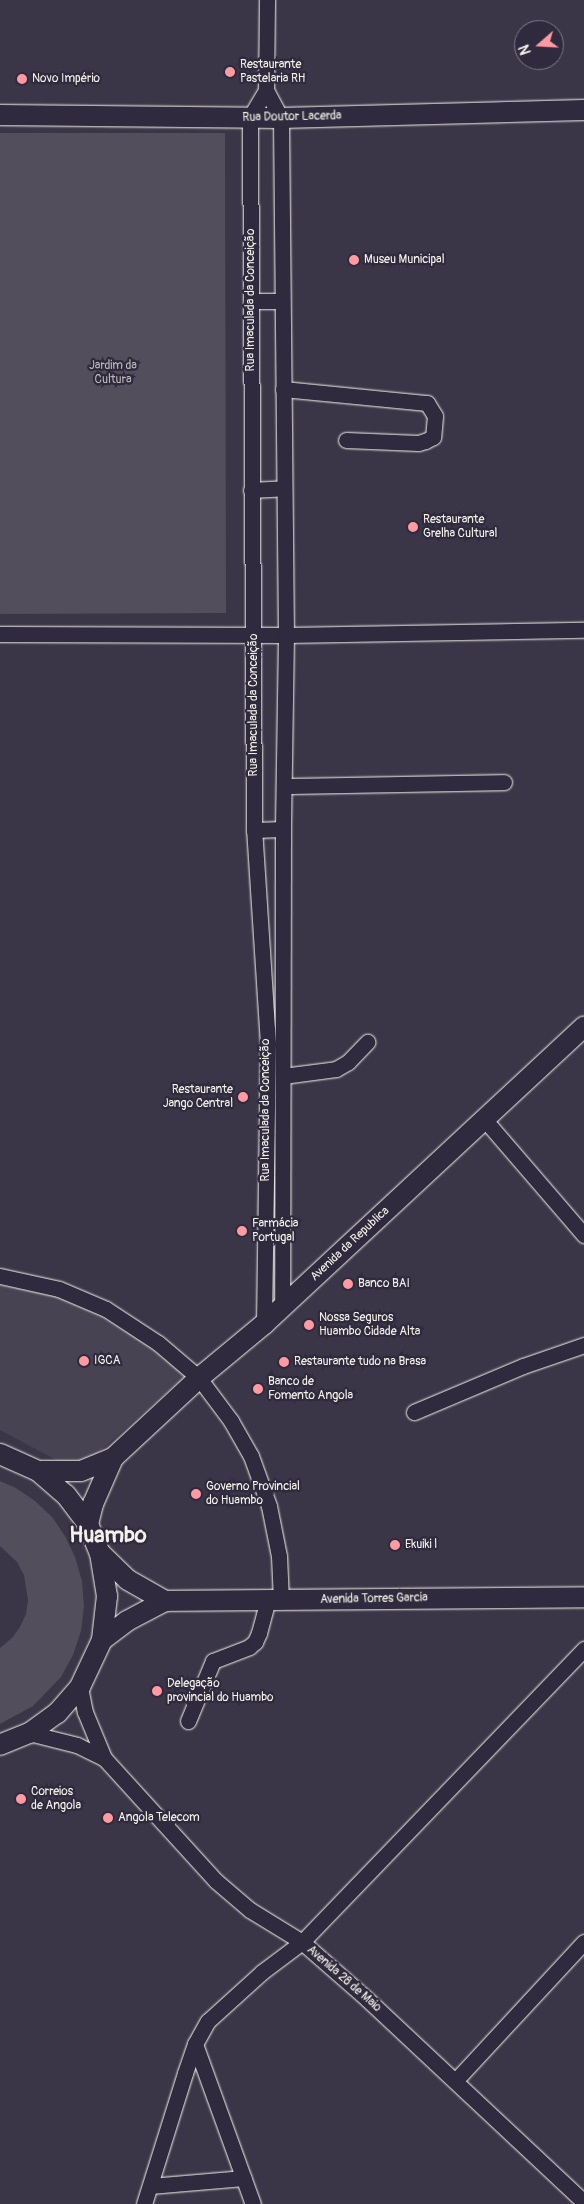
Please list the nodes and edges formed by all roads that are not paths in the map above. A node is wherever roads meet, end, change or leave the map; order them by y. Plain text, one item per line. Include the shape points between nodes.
1 (267, 0) edge
2 (266, 90) junction
3 (584, 110) edge
4 (0, 115) edge
5 (250, 117) junction
6 (281, 118) junction
7 (252, 301) junction
8 (282, 301) junction
9 (283, 389) junction
10 (346, 440) dead end
11 (284, 488) junction
12 (251, 490) junction
13 (584, 630) edge
14 (0, 634) edge
15 (254, 635) junction
16 (286, 635) junction
17 (504, 782) dead end
18 (284, 786) junction
19 (283, 829) junction
20 (254, 830) junction
21 (584, 1027) edge
22 (367, 1042) dead end
23 (283, 1076) junction
24 (485, 1120) junction
25 (584, 1235) edge
26 (0, 1276) edge
27 (282, 1307) junction
28 (264, 1324) junction
29 (584, 1345) edge
30 (199, 1378) junction
31 (414, 1412) dead end
32 (0, 1454) edge
33 (113, 1458) junction
34 (38, 1471) junction
35 (88, 1524) junction
36 (100, 1553) junction
37 (584, 1597) edge
38 (274, 1600) junction
39 (165, 1601) junction
40 (102, 1640) junction
41 (584, 1649) edge
42 (80, 1687) junction
43 (188, 1721) dead end
44 (29, 1733) junction
45 (0, 1745) edge
46 (104, 1758) junction
47 (302, 1942) junction
48 (584, 1942) edge
49 (195, 2044) junction
50 (456, 2080) junction
51 (244, 2178) junction
52 (150, 2186) junction
53 (584, 2202) edge
54 (144, 2204) edge
55 (253, 2204) edge

1 - 2 street, Rua Imaculada da Conceição
2 - 5 street
2 - 6 street, Rua Imaculada da Conceição
3 - 6 main road, Rua Doutor Lacerda
4 - 5 main road, Rua Doutor Lacerda
5 - 6 main road, Rua Doutor Lacerda
5 - 7 street, Rua Imaculada da Conceição
6 - 8 street, Rua Imaculada da Conceição
7 - 8 street
7 - 12 street, Rua Imaculada da Conceição
8 - 9 street, Rua Imaculada da Conceição
9 - 10 street via 427,403 435,416 433,437 418,443
9 - 11 street, Rua Imaculada da Conceição
11 - 12 street
11 - 16 street, Rua Imaculada da Conceição
12 - 15 street, Rua Imaculada da Conceição
13 - 16 street
14 - 15 street
15 - 16 street
15 - 20 street, Rua Imaculada da Conceição
16 - 18 street, Rua Imaculada da Conceição
17 - 18 street
18 - 19 street, Rua Imaculada da Conceição
19 - 20 street
19 - 23 street, Rua Imaculada da Conceição
20 - 28 street, Rua Imaculada da Conceição via 268,1044
21 - 24 main road, Avenida da Republica
22 - 23 street via 348,1062 336,1069
23 - 27 street, Rua Imaculada da Conceição
24 - 25 street
24 - 27 main road, Avenida da Republica
26 - 30 street via 60,1289 106,1309 158,1342
27 - 28 main road, Avenida da Republica
28 - 30 main road, Avenida da Republica
29 - 31 street via 523,1366
30 - 33 main road, Avenida da Republica
30 - 38 street via 252,1456 269,1506 280,1556
32 - 34 main road
33 - 34 main road via 82,1471
33 - 35 main road
34 - 35 main road via 66,1495
35 - 36 main road
36 - 39 main road via 128,1580
36 - 40 main road via 107,1596
37 - 38 main road, Avenida Torres Garcia
38 - 39 main road, Avenida Torres Garcia
38 - 43 street via 255,1642 213,1661
39 - 40 main road via 127,1621
40 - 42 main road
41 - 47 street
42 - 44 main road via 57,1713
42 - 46 street via 85,1712
44 - 45 main road
44 - 46 street via 77,1745
46 - 47 street, Avenida 28 de Maio via 216,1881 250,1910
47 - 49 street via 218,2010
47 - 50 street, Avenida 28 de Maio
48 - 50 street
49 - 51 street
49 - 52 street
50 - 53 street, Avenida 28 de Maio
51 - 52 street
51 - 55 street
52 - 54 street

